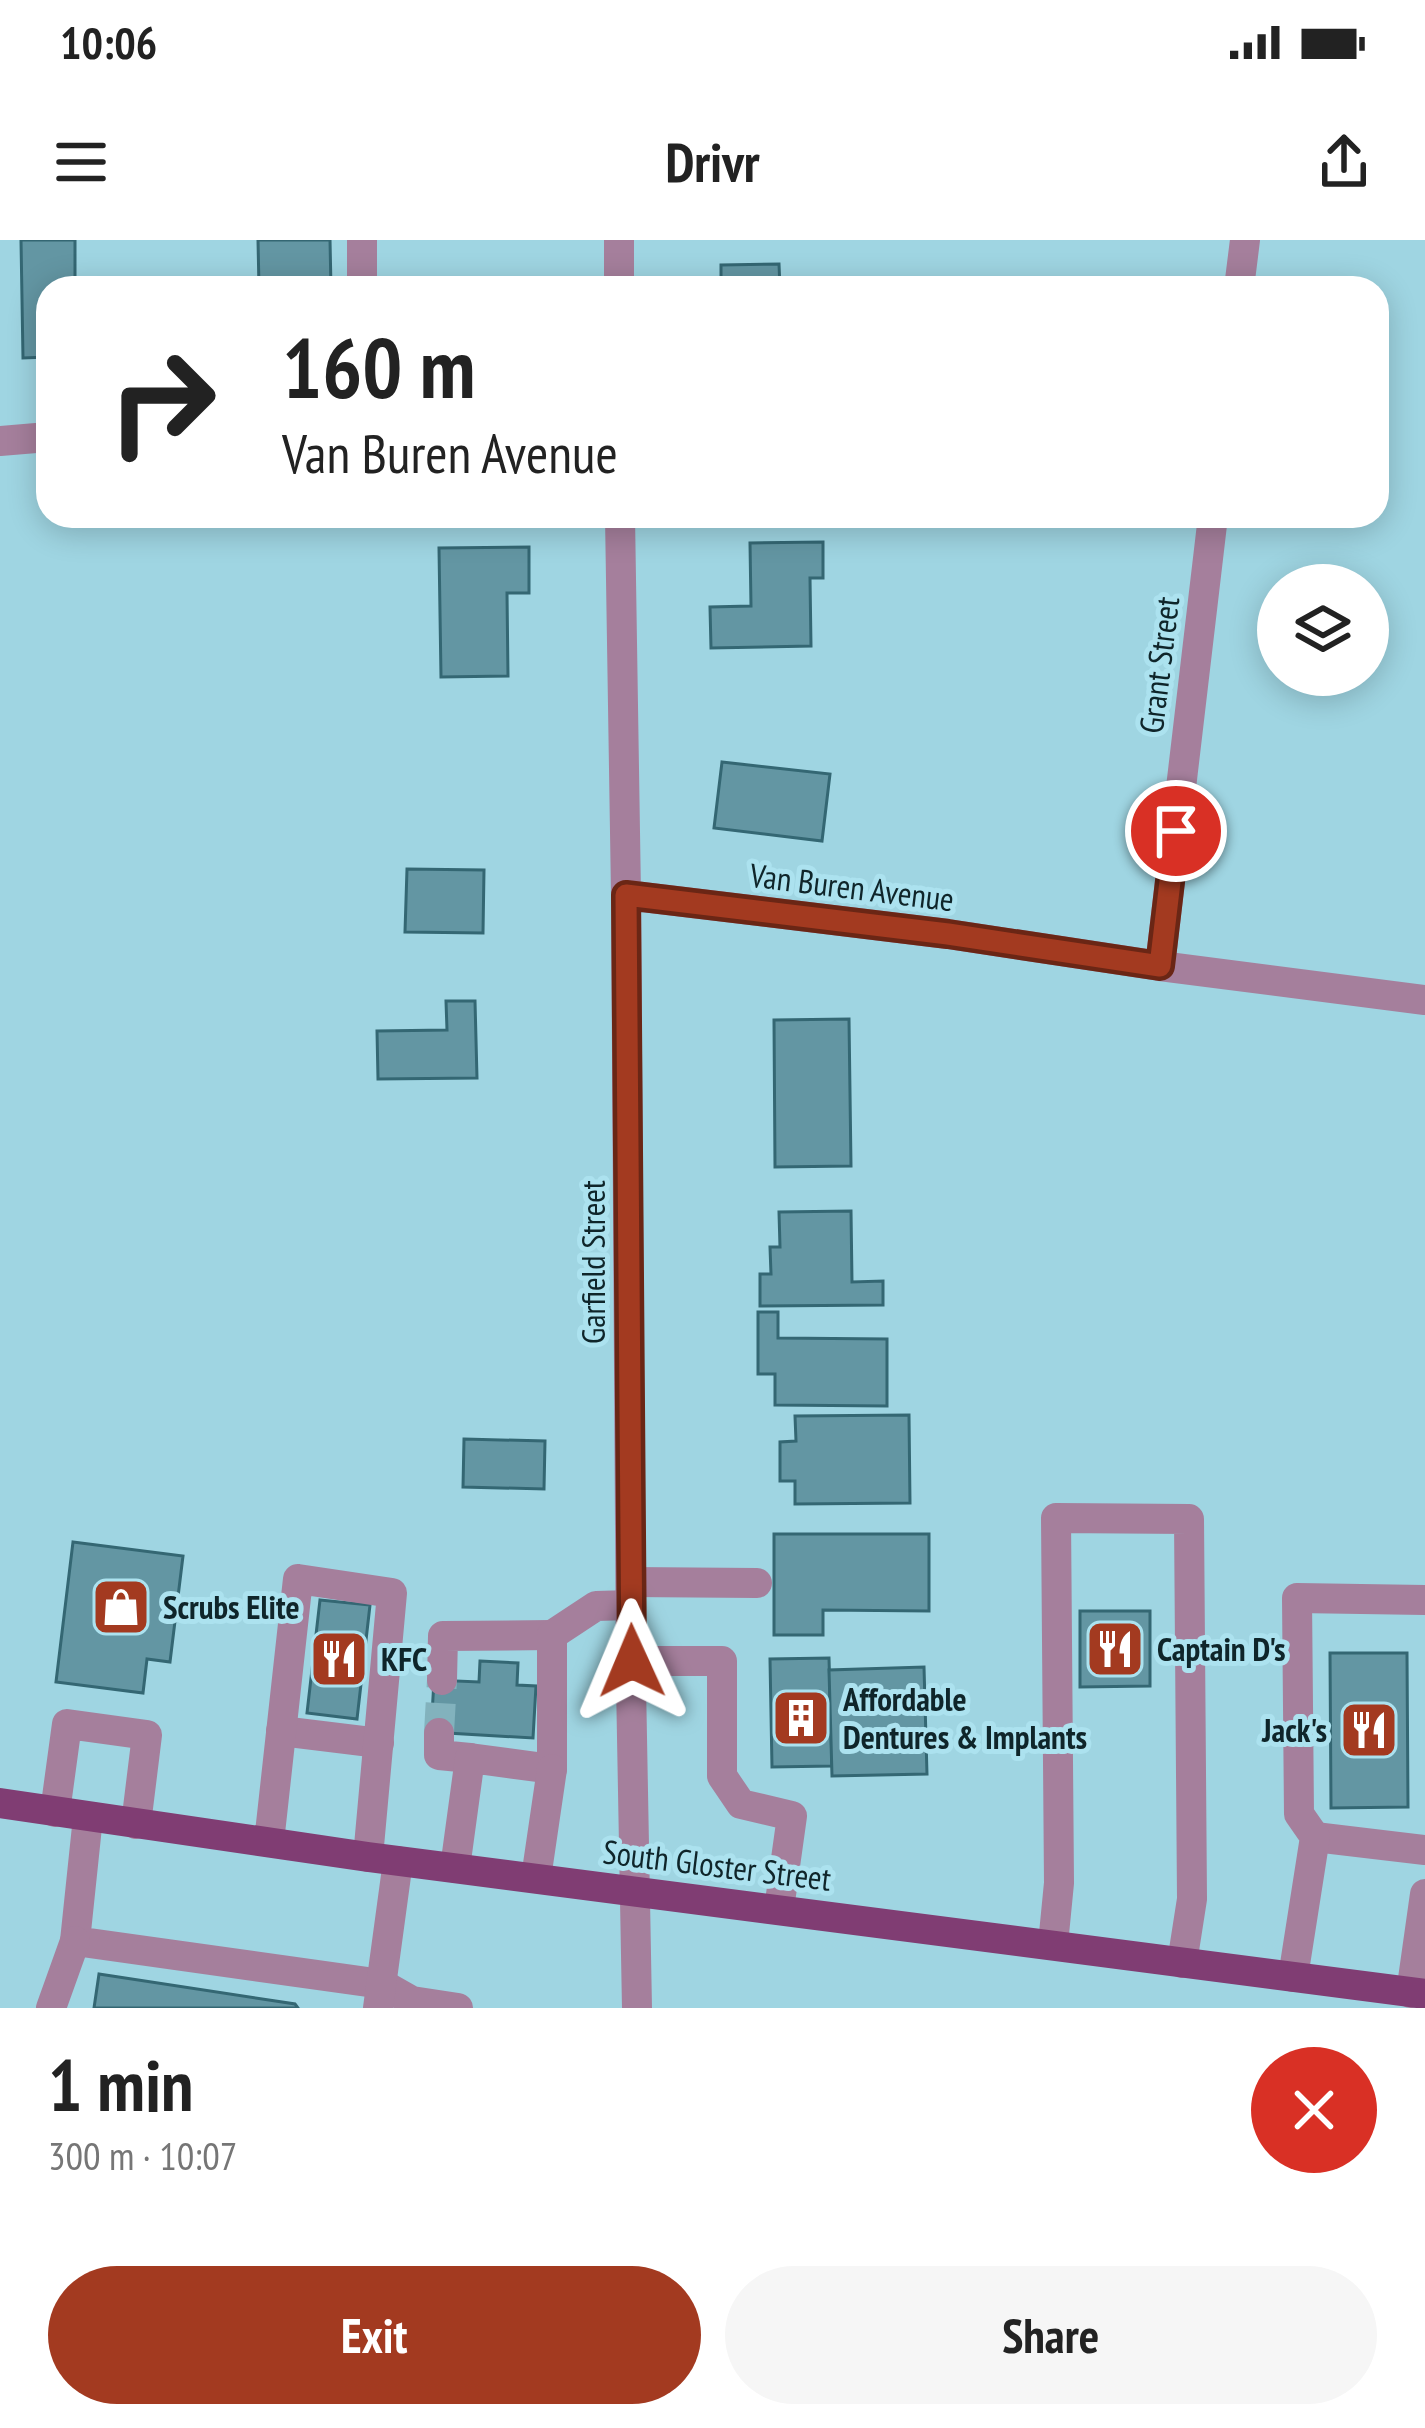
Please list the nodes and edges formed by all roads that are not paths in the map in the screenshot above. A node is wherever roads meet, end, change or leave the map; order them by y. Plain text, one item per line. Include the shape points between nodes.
1 (362, 240) edge
2 (619, 240) edge
3 (1245, 240) edge
4 (362, 276) edge
5 (619, 276) edge
6 (1241, 276) edge
7 (36, 438) edge
8 (0, 441) edge
9 (620, 528) edge
10 (1212, 528) edge
11 (626, 895) junction
12 (1160, 966) junction
13 (1425, 1000) edge
14 (757, 1583) dead end
15 (631, 1594) junction
16 (1425, 1600) edge
17 (552, 1635) junction
18 (632, 1661) junction
19 (442, 1680) tunnel mouth
20 (281, 1731) junction
21 (440, 1732) dead end
22 (379, 1743) junction
23 (470, 1758) junction
24 (552, 1769) junction
25 (0, 1803) edge
26 (55, 1812) junction
27 (88, 1817) junction
28 (136, 1824) junction
29 (1315, 1838) junction
30 (268, 1842) junction
31 (1425, 1850) edge
32 (383, 1859) junction
33 (455, 1868) junction
34 (536, 1878) junction
35 (636, 1890) junction
36 (1425, 1894) edge
37 (779, 1909) junction
38 (75, 1941) junction
39 (1053, 1945) junction
40 (1182, 1963) junction
41 (1293, 1977) junction
42 (1418, 1994) edge
43 (380, 1996) edge
44 (51, 2008) edge
45 (458, 2008) edge
46 (638, 2008) edge

1 - 4 street
2 - 5 street
3 - 6 street
7 - 8 street
9 - 11 street, Garfield Street
10 - 12 street, Grant Street
11 - 12 street, Van Buren Avenue
11 - 15 street, Garfield Street
12 - 13 street, Van Buren Avenue
14 - 15 street
15 - 17 street
15 - 18 street, Garfield Street
16 - 29 street via 1297,1598 1299,1814
17 - 19 street via 442,1636
17 - 24 street
18 - 35 street, Garfield Street
18 - 37 street via 722,1661 722,1776 741,1804 792,1816
20 - 22 street
20 - 22 street via 298,1579 392,1592
20 - 30 street
21 - 23 street via 439,1755
22 - 32 street
23 - 24 street
23 - 33 street
24 - 34 street
25 - 26 main road, South Gloster Street
26 - 27 main road, South Gloster Street
26 - 28 street via 67,1724 127,1732 147,1735
27 - 28 main road, South Gloster Street
27 - 38 street
28 - 30 main road, South Gloster Street
29 - 31 street
29 - 41 street
30 - 32 main road, South Gloster Street
32 - 33 main road, South Gloster Street
32 - 43 street
33 - 34 main road, South Gloster Street
34 - 35 main road, South Gloster Street
35 - 37 main road, South Gloster Street
35 - 46 street, Garfield Street
36 - 42 street
37 - 39 main road, South Gloster Street
38 - 43 street
38 - 44 street
39 - 40 main road, South Gloster Street
39 - 40 street via 1060,1883 1056,1518 1189,1519 1192,1899
40 - 41 main road, South Gloster Street
41 - 42 main road, South Gloster Street
43 - 45 street

